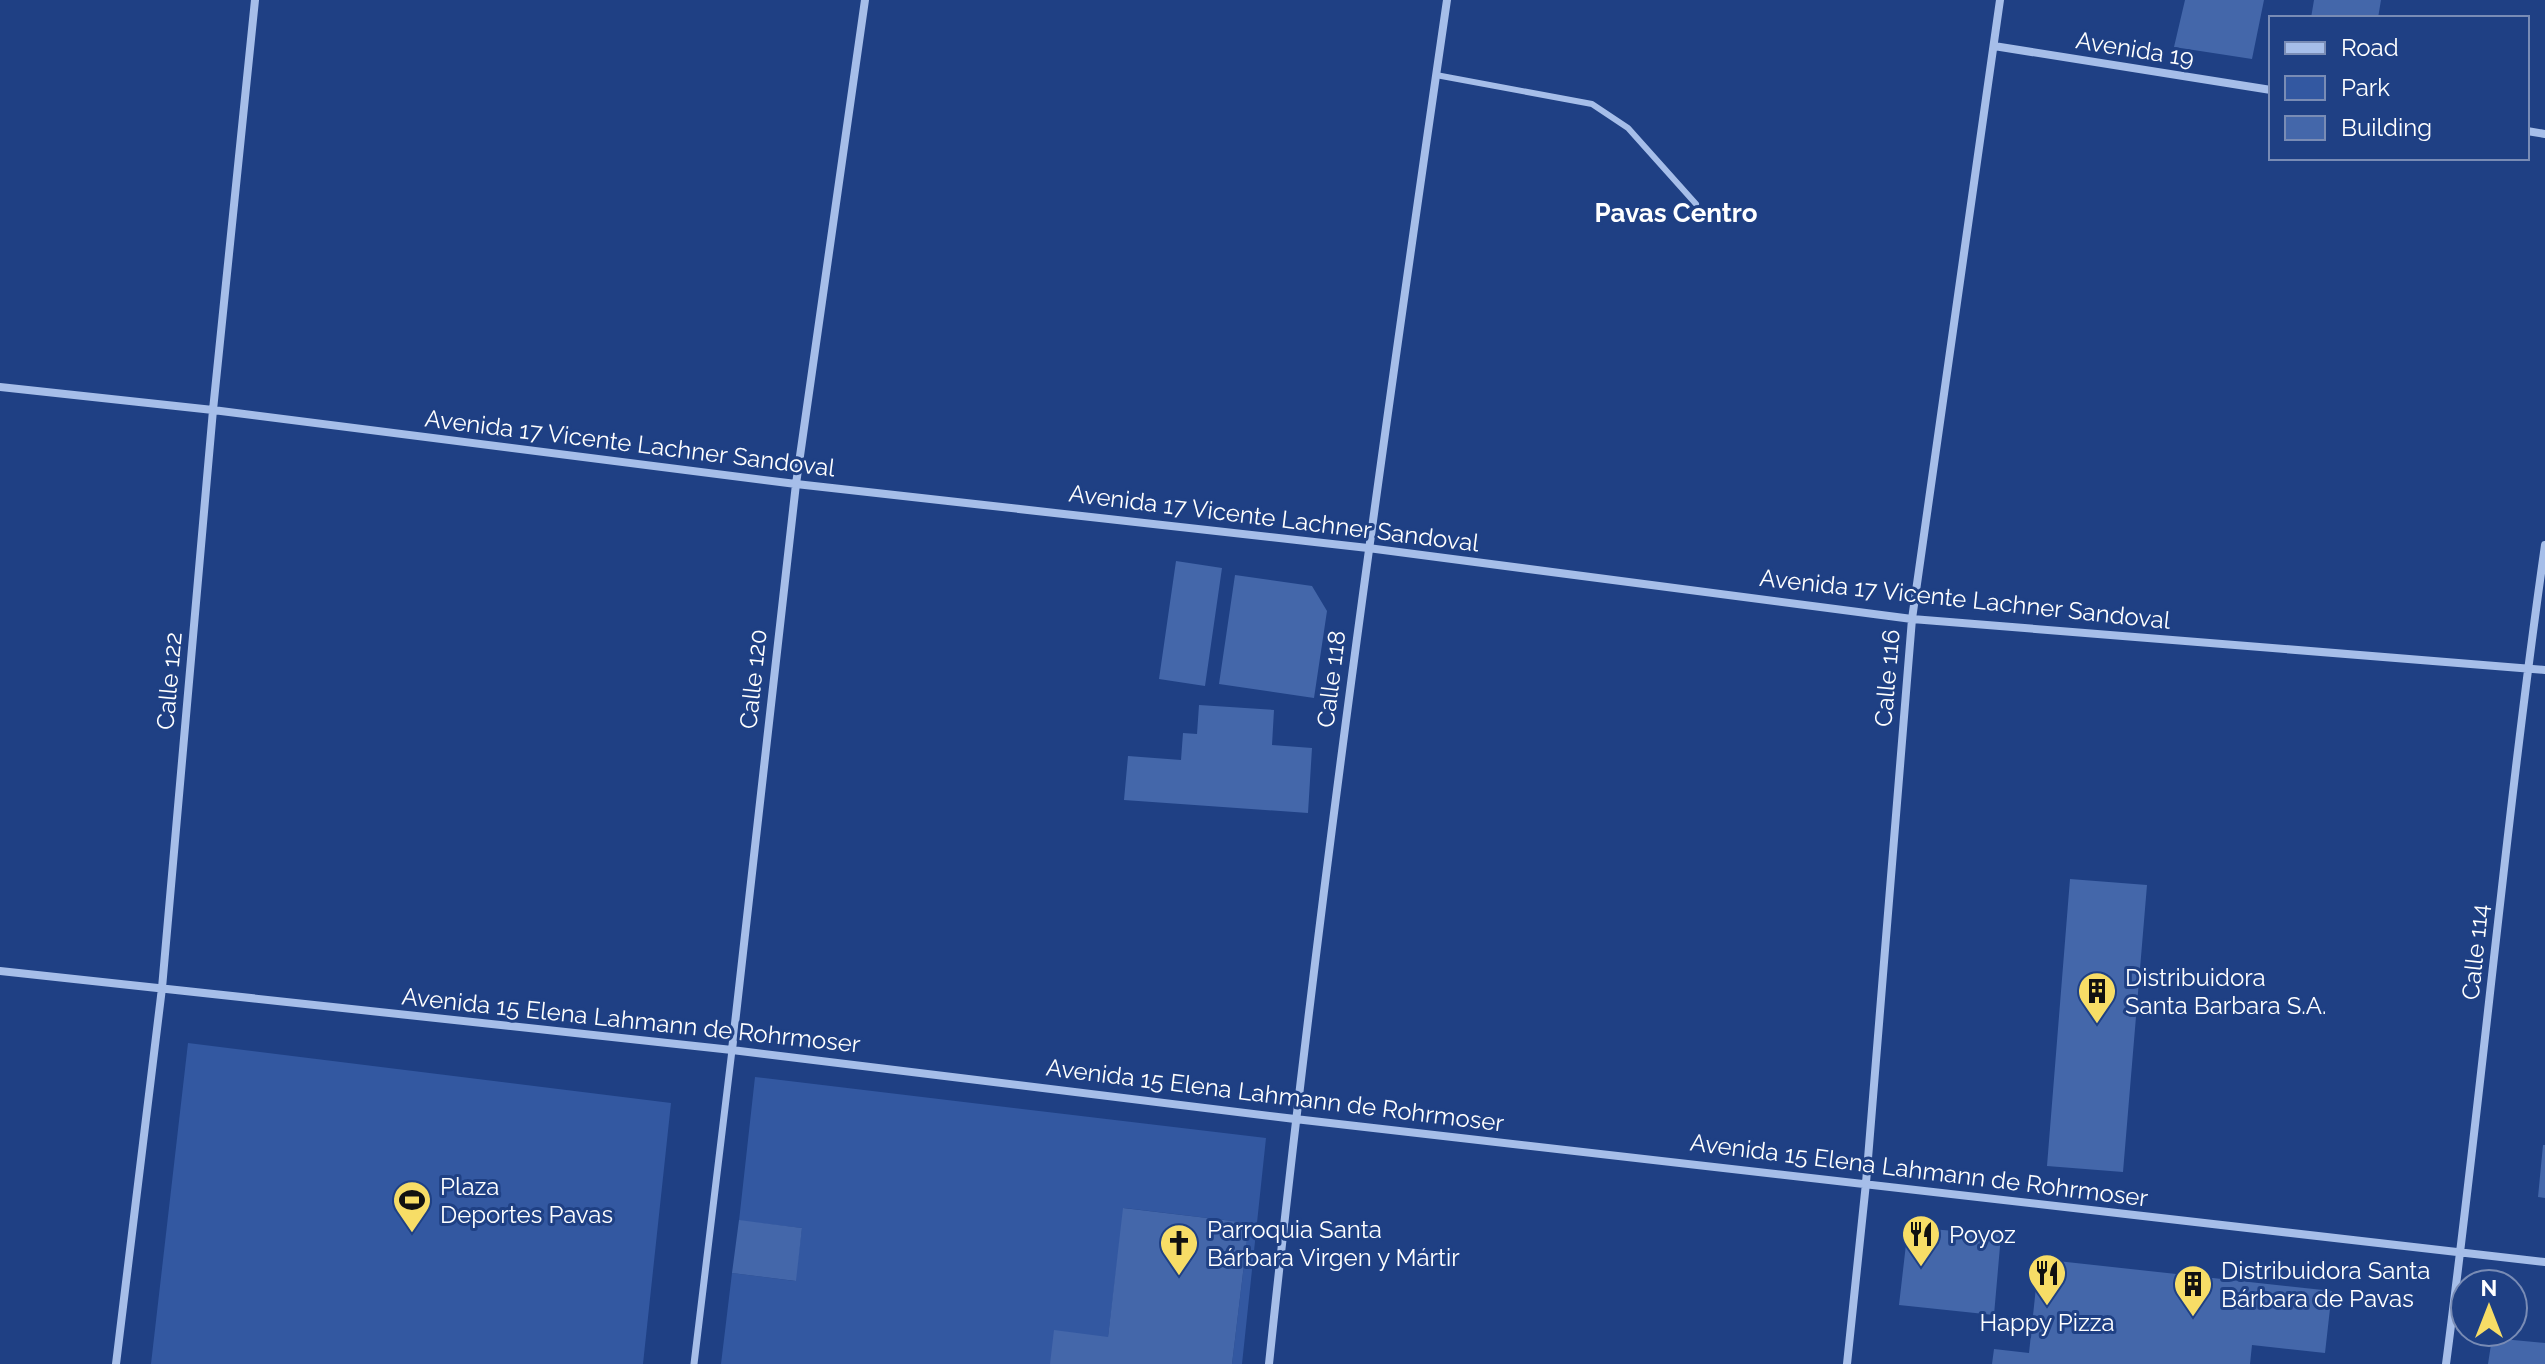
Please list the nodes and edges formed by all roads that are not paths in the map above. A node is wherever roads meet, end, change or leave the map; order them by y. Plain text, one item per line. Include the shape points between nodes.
1 (255, 0) edge
2 (865, 0) edge
3 (1447, 0) edge
4 (2000, 0) edge
5 (1994, 46) junction
6 (1436, 75) junction
7 (2269, 90) edge
8 (1696, 204) dead end
9 (0, 387) edge
10 (213, 410) junction
11 (796, 484) junction
12 (2545, 545) edge
13 (1368, 548) junction
14 (1912, 619) junction
15 (2527, 668) junction
16 (2545, 670) edge
17 (0, 971) edge
18 (162, 988) junction
19 (732, 1050) junction
20 (1295, 1119) junction
21 (1866, 1183) junction
22 (2461, 1253) junction
23 (2545, 1262) edge
24 (116, 1364) edge
25 (694, 1364) edge
26 (1269, 1364) edge
27 (1847, 1364) edge
28 (2446, 1364) edge

1 - 10 street, Calle 122
2 - 11 street, Calle 120
3 - 6 street, Calle 118
4 - 5 street, Calle 116
5 - 7 street, Avenida 19
5 - 14 street, Calle 116
6 - 8 lane via 1592,104 1628,128
6 - 13 street, Calle 118
9 - 10 street, Avenida 17 Vicente Lachner Sandoval
10 - 11 street, Avenida 17 Vicente Lachner Sandoval
10 - 18 street, Calle 122
11 - 13 street, Avenida 17 Vicente Lachner Sandoval
11 - 19 street, Calle 120
12 - 15 street, Calle 114
13 - 14 street, Avenida 17 Vicente Lachner Sandoval
13 - 20 street, Calle 118
14 - 15 street, Avenida 17 Vicente Lachner Sandoval
14 - 21 street, Calle 116
15 - 16 street, Avenida 17 Vicente Lachner Sandoval
15 - 22 street, Calle 114
17 - 18 street, Avenida 15 Elena Lahmann de Rohrmoser
18 - 19 street, Avenida 15 Elena Lahmann de Rohrmoser
18 - 24 street, Calle 122
19 - 20 street, Avenida 15 Elena Lahmann de Rohrmoser
19 - 25 street, Calle 120
20 - 21 street, Avenida 15 Elena Lahmann de Rohrmoser
20 - 26 street, Calle 118
21 - 22 street, Avenida 15 Elena Lahmann de Rohrmoser
21 - 27 street, Calle 116
22 - 23 street, Avenida 15 Elena Lahmann de Rohrmoser
22 - 28 street, Calle 114

